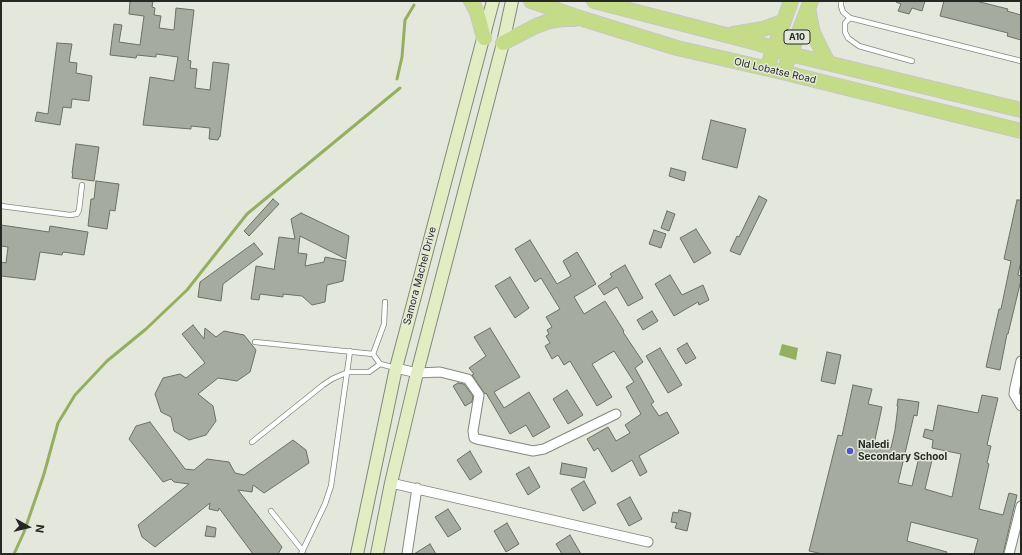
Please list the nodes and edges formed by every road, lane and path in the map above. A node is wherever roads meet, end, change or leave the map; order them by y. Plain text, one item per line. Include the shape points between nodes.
1 (471, 1) edge
2 (493, 1) edge
3 (512, 1) edge
4 (531, 1) edge
5 (594, 1) edge
6 (791, 1) edge
7 (841, 1) edge
8 (810, 4) edge
9 (850, 18) junction
10 (583, 20) junction
11 (782, 22) junction
12 (725, 35) junction
13 (484, 38) junction
14 (503, 43) junction
15 (774, 49) junction
16 (790, 54) junction
17 (912, 61) dead end
18 (1021, 61) edge
19 (828, 63) junction
20 (767, 68) junction
21 (782, 72) junction
22 (1021, 110) edge
23 (1021, 131) edge
24 (82, 185) dead end
25 (1, 206) edge
26 (385, 302) dead end
27 (255, 342) dead end
28 (350, 351) junction
29 (373, 354) junction
30 (1021, 361) edge
31 (380, 364) junction
32 (396, 368) junction
33 (348, 372) junction
34 (417, 373) junction
35 (1021, 406) edge
36 (616, 414) dead end
37 (252, 442) dead end
38 (391, 483) junction
39 (417, 488) junction
40 (1021, 506) edge
41 (271, 511) dead end
42 (648, 542) dead end
43 (356, 551) edge
44 (302, 552) edge
45 (377, 554) edge
46 (407, 554) edge
47 (1009, 554) edge

1 - 13 main road via 477,12
2 - 13 main road, Samora Machel Drive
3 - 14 main road, Samora Machel Drive
4 - 10 main road, Old Lobatse Road
5 - 12 main road, Old Lobatse Road
6 - 11 main road, A10
7 - 9 lane via 843,12
8 - 16 main road, A10
8 - 19 main road, A10 via 813,32
9 - 17 lane via 845,24 845,32 858,46
9 - 18 lane
10 - 14 main road via 549,21
10 - 20 main road, Old Lobatse Road via 677,48
11 - 12 main road via 758,30
11 - 15 main road, A10
12 - 15 main road, Old Lobatse Road
13 - 32 main road, Samora Machel Drive
14 - 34 main road, Samora Machel Drive
15 - 16 main road, Old Lobatse Road
15 - 20 main road, A10
16 - 19 main road, Old Lobatse Road
16 - 21 main road, A10
19 - 22 main road, Old Lobatse Road
20 - 21 main road, Old Lobatse Road
21 - 23 main road, Old Lobatse Road
24 - 25 lane via 77,214
26 - 29 lane via 384,324
27 - 28 lane
28 - 29 lane
28 - 33 lane
29 - 31 lane
30 - 35 street via 1014,387 1014,394
31 - 32 lane
31 - 33 lane via 369,372
32 - 34 street
32 - 43 main road, Samora Machel Drive
33 - 37 lane via 323,385
33 - 44 lane via 331,486
34 - 36 street via 440,372 468,379 479,395 474,438 526,450 544,449
34 - 38 main road, Samora Machel Drive
38 - 39 street
38 - 45 main road, Samora Machel Drive
39 - 42 street
39 - 46 street
40 - 47 street
41 - 44 lane

